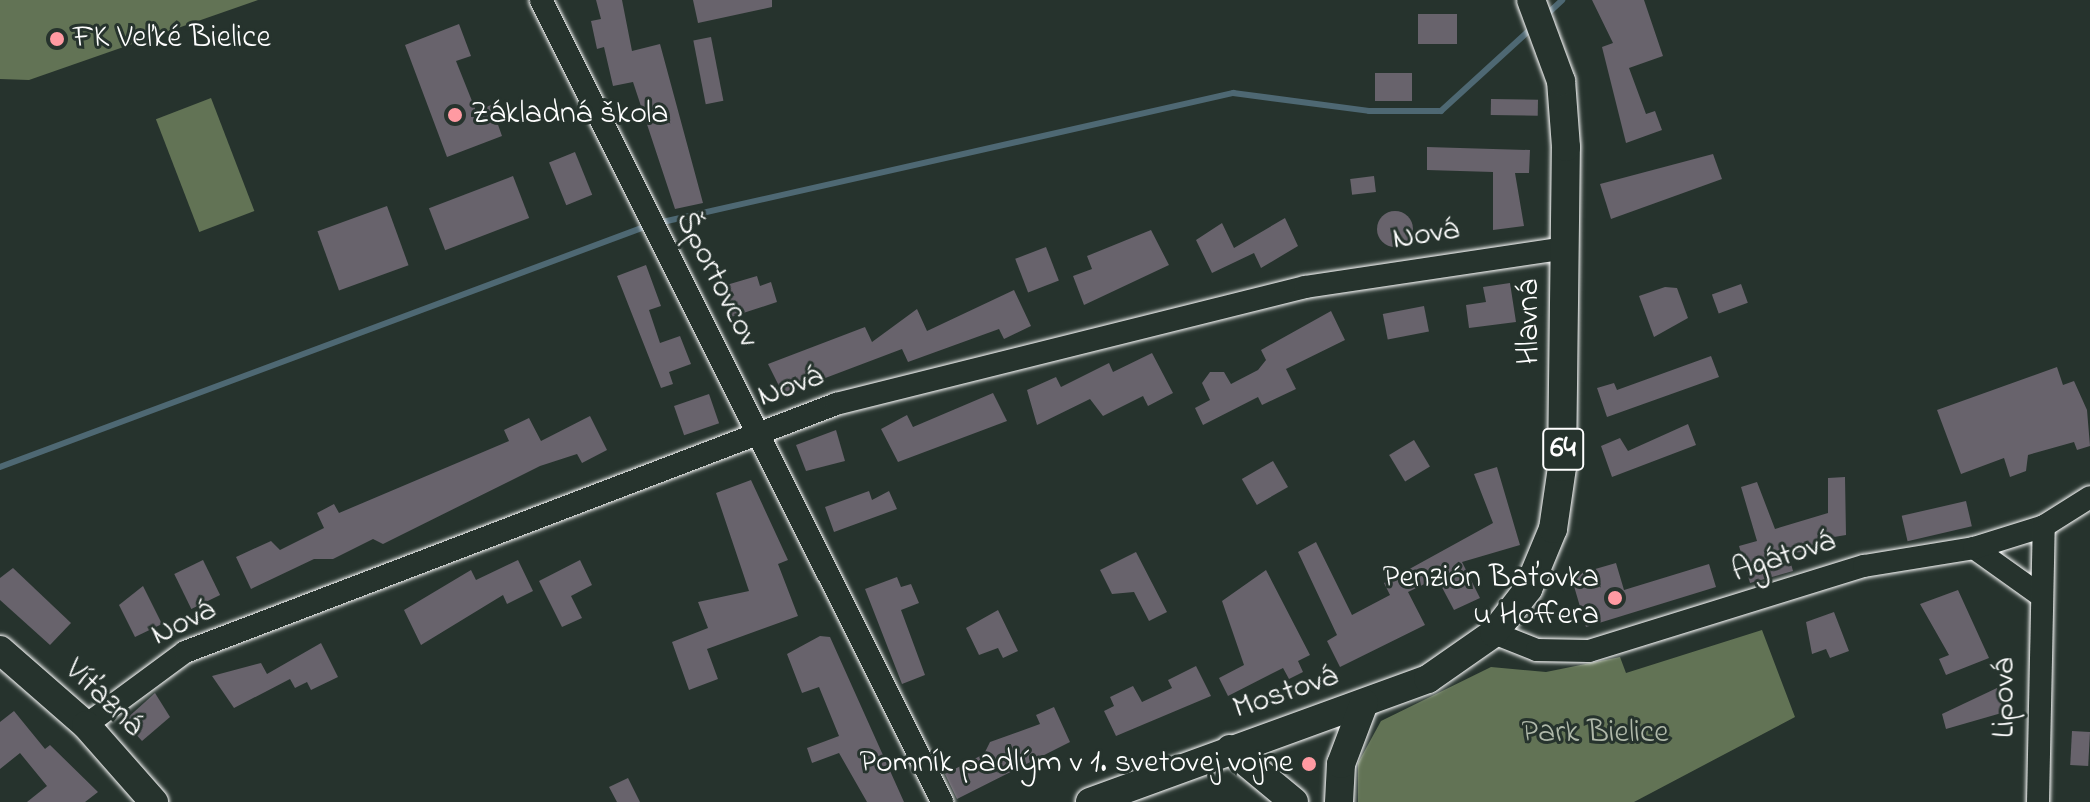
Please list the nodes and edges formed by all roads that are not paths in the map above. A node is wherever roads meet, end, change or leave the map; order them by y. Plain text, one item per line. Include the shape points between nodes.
1 (541, 0) edge
2 (1531, 0) edge
3 (1565, 248) junction
4 (757, 434) junction
5 (2090, 497) edge
6 (2044, 526) junction
7 (1974, 548) junction
8 (2037, 593) junction
9 (1494, 633) junction
10 (0, 650) edge
11 (1364, 703) junction
12 (86, 725) junction
13 (1230, 749) junction
14 (154, 802) edge
15 (942, 802) edge
16 (1090, 802) edge
17 (1294, 802) edge
18 (1339, 802) edge
19 (2038, 802) edge

1 - 4 street, Športovcov
2 - 3 main road, Hlavná / 64 via 1550,40 1566,147
3 - 4 street, Nová via 1305,287 836,404
3 - 9 main road, Hlavná / 64 via 1556,517 1535,577
4 - 12 street, Nová via 185,652
4 - 15 street, Športovcov
5 - 6 street, Agátová
6 - 7 street, Agátová
6 - 8 street, Lipová
7 - 8 street
7 - 9 street, Agátová via 1864,566 1589,651 1537,650
8 - 19 street, Lipová
9 - 11 main road, Mostová / 64 via 1449,668
10 - 12 main road, Víťazná
11 - 13 main road, Mostová / 64
11 - 18 main road via 1341,764
12 - 14 main road, Víťazná
13 - 16 main road, Mostová / 64
13 - 17 main road

